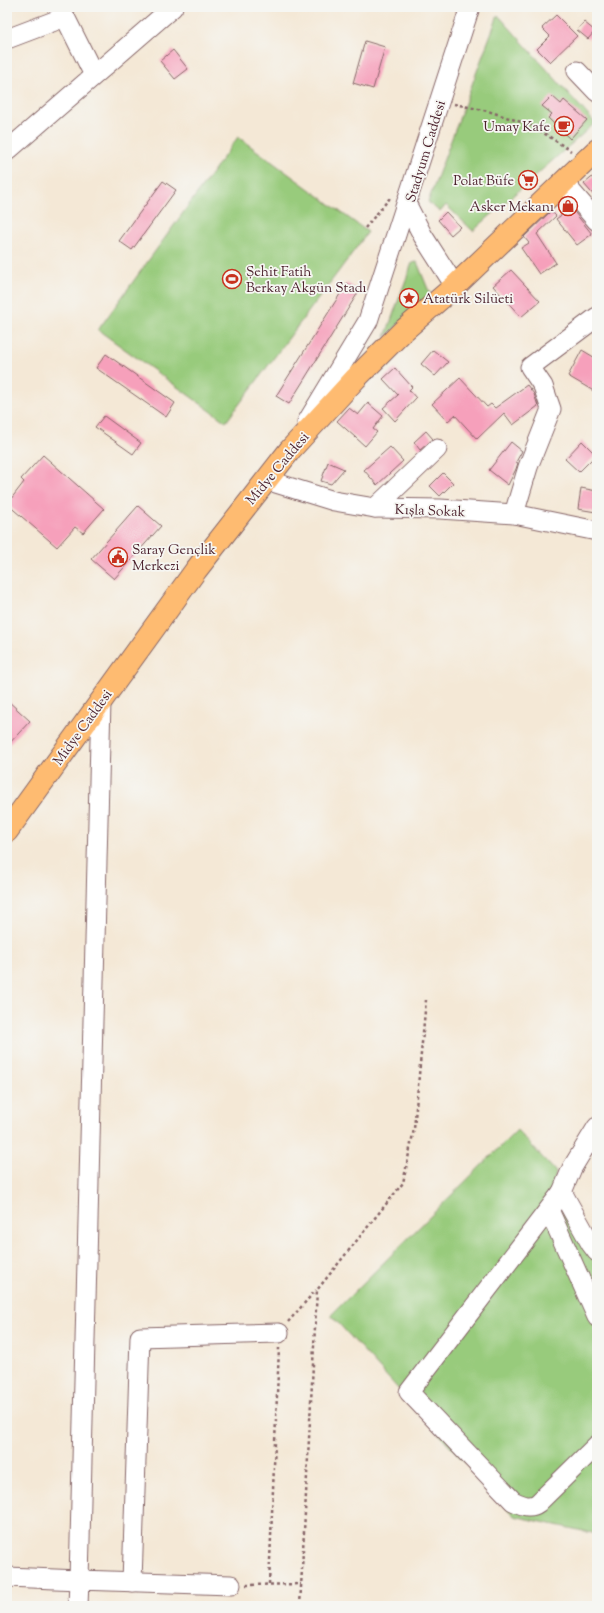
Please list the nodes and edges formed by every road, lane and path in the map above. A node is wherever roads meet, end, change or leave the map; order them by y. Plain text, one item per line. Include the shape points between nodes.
1 (173, 7) edge
2 (470, 7) edge
3 (62, 12) edge
4 (7, 39) edge
5 (577, 71) dead end
6 (94, 75) junction
7 (597, 92) edge
8 (440, 101) junction
9 (597, 150) edge
10 (7, 151) edge
11 (573, 153) dead end
12 (563, 182) junction
13 (407, 205) junction
14 (597, 221) edge
15 (365, 228) dead end
16 (455, 286) junction
17 (597, 317) edge
18 (438, 449) dead end
19 (290, 450) junction
20 (266, 480) junction
21 (375, 508) junction
22 (514, 514) junction
23 (597, 531) edge
24 (101, 701) junction
25 (7, 831) edge
26 (426, 1000) dead end
27 (597, 1126) edge
28 (562, 1192) junction
29 (548, 1210) junction
30 (597, 1252) edge
31 (316, 1290) junction
32 (597, 1317) edge
33 (279, 1333) junction
34 (597, 1445) edge
35 (7, 1577) edge
36 (79, 1580) junction
37 (132, 1582) junction
38 (269, 1584) junction
39 (301, 1584) junction
40 (231, 1585) joint
41 (78, 1606) edge
42 (300, 1606) edge

1 - 6 street
2 - 8 street, Stadyum Caddesi
3 - 4 street
3 - 6 street
5 - 7 street
6 - 10 street
8 - 11 path via 488,111 533,126
8 - 13 street, Stadyum Caddesi
9 - 12 main road, Midye Caddesi
12 - 14 street
12 - 16 main road, Midye Caddesi
13 - 15 path via 389,199
13 - 16 street, Stadyum Caddesi via 423,236
13 - 19 street via 368,321
16 - 19 main road, Midye Caddesi via 403,331
17 - 22 street via 530,367 543,386 551,409 528,467
18 - 21 street
19 - 20 main road, Midye Caddesi
20 - 21 street, Kışla Sokak via 334,501
20 - 24 main road, Midye Caddesi via 196,570
21 - 22 street, Kışla Sokak
22 - 23 street, Kışla Sokak
24 - 25 main road, Midye Caddesi
24 - 36 street
26 - 31 path via 414,1129 402,1184
27 - 28 street via 572,1168
28 - 29 street
28 - 30 street via 590,1244
29 - 32 street
29 - 34 street via 409,1392 513,1501 524,1506 538,1503
31 - 33 path
31 - 39 path
33 - 37 street via 140,1337
33 - 38 path
35 - 36 street
36 - 37 street
36 - 41 street
37 - 40 street
38 - 39 path
38 - 40 path
39 - 42 path

